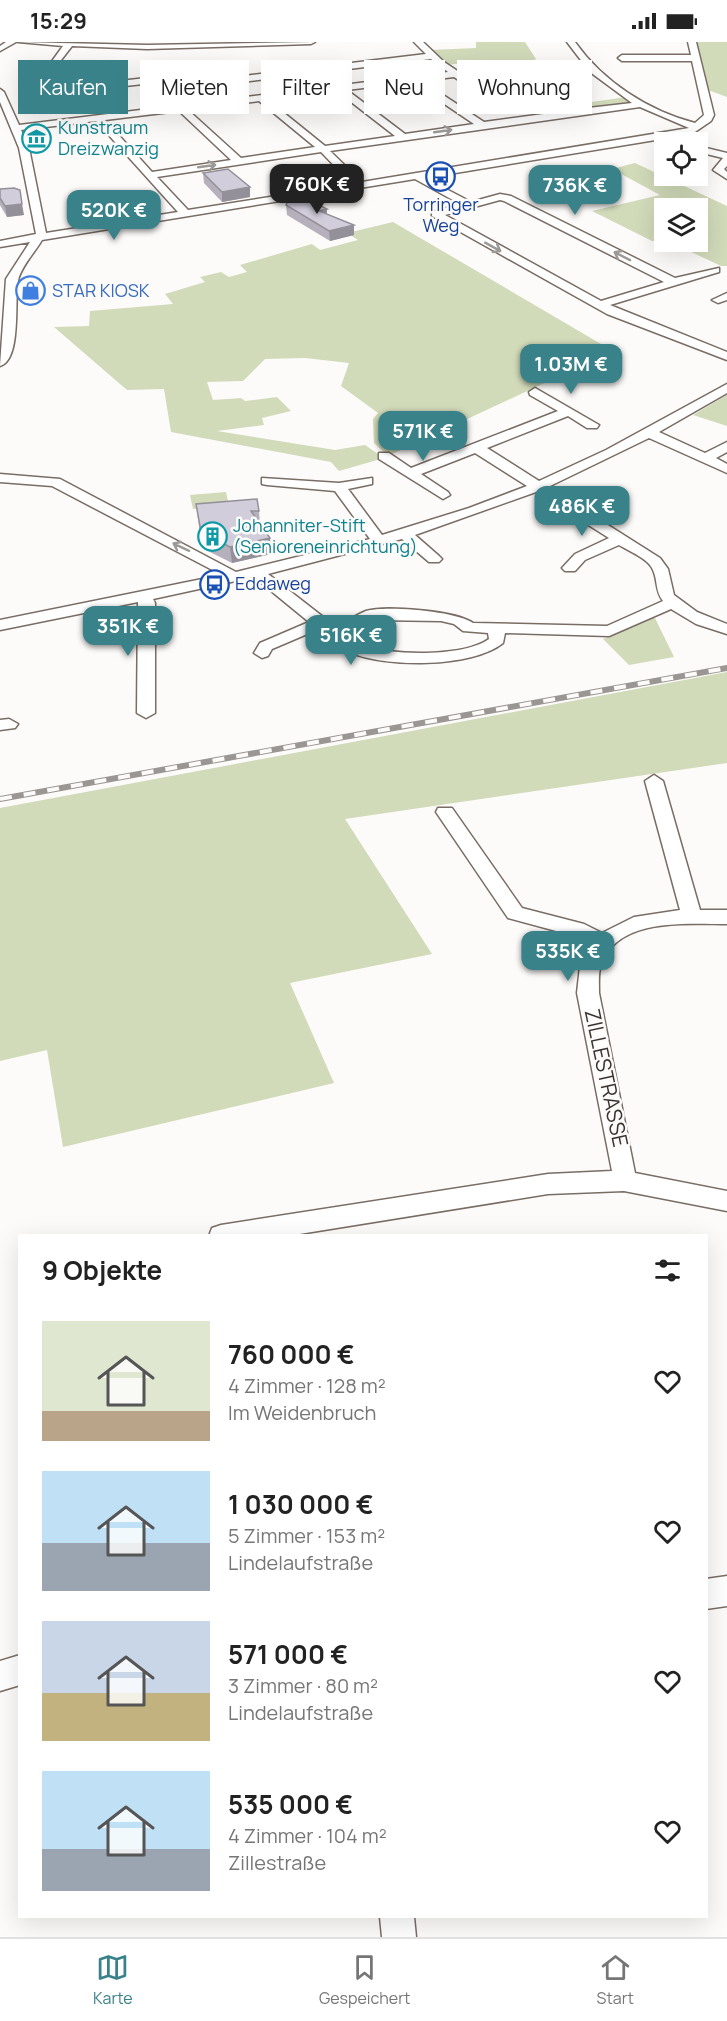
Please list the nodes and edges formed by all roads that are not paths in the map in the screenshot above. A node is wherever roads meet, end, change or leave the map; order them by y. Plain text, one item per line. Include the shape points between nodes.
1 (12, 42) edge
2 (22, 42) edge
3 (299, 42) edge
4 (311, 42) edge
5 (418, 42) edge
6 (571, 42) edge
7 (692, 42) edge
8 (77, 43) edge
9 (198, 44) edge
10 (0, 49) edge
11 (431, 56) junction
12 (622, 58) dead end
13 (695, 58) junction
14 (55, 60) edge
15 (455, 74) joint
16 (445, 75) edge
17 (128, 83) edge
18 (0, 92) edge
19 (261, 98) edge
20 (352, 98) edge
21 (249, 100) edge
22 (445, 100) edge
23 (643, 104) junction
24 (3, 105) edge
25 (592, 110) edge
26 (140, 113) edge
27 (187, 114) edge
28 (280, 114) edge
29 (560, 114) edge
30 (98, 118) junction
31 (482, 125) junction
32 (698, 127) junction
33 (16, 128) junction
34 (689, 132) edge
35 (404, 137) junction
36 (654, 138) edge
37 (323, 149) junction
38 (708, 152) edge
39 (727, 158) edge
40 (239, 162) junction
41 (150, 175) junction
42 (727, 176) edge
43 (420, 179) dead end
44 (360, 186) junction
45 (469, 205) junction
46 (185, 213) junction
47 (39, 239) junction
48 (0, 244) edge
49 (715, 270) dead end
50 (674, 282) junction
51 (599, 305) junction
52 (6, 314) edge
53 (727, 356) edge
54 (0, 362) edge
55 (727, 388) edge
56 (535, 392) dead end
57 (567, 412) junction
58 (592, 425) dead end
59 (650, 433) junction
60 (727, 446) edge
61 (477, 448) junction
62 (384, 456) dead end
63 (705, 459) junction
64 (727, 469) edge
65 (411, 473) junction
66 (0, 478) edge
67 (267, 481) dead end
68 (367, 481) dead end
69 (539, 486) junction
70 (339, 487) junction
71 (443, 495) dead end
72 (405, 534) junction
73 (618, 539) junction
74 (379, 541) junction
75 (434, 558) dead end
76 (570, 568) dead end
77 (257, 570) junction
78 (232, 576) junction
79 (143, 595) junction
80 (672, 603) junction
81 (320, 623) junction
82 (0, 625) edge
83 (496, 628) junction
84 (727, 629) edge
85 (336, 634) junction
86 (262, 653) dead end
87 (146, 712) dead end
88 (654, 781) dead end
89 (445, 812) dead end
90 (692, 916) junction
91 (727, 917) edge
92 (604, 942) junction
93 (624, 1181) junction
94 (727, 1201) edge
95 (234, 1234) edge
96 (727, 1591) edge
97 (708, 1594) edge
98 (18, 1671) edge
99 (0, 1676) edge
100 (397, 1918) edge
101 (399, 1937) edge

1 - 10 street
2 - 8 street
3 - 4 street
3 - 9 street
5 - 11 street
6 - 23 street via 598,73
7 - 13 street
8 - 9 street
8 - 14 street
11 - 15 street
11 - 17 street via 242,79 225,72
12 - 13 street
13 - 32 street via 709,118
15 - 16 street
18 - 24 street
19 - 21 street
20 - 35 street
22 - 31 street
23 - 25 street
23 - 32 street
24 - 33 street
26 - 30 street
27 - 40 street
28 - 37 street
29 - 31 street
30 - 33 street
30 - 41 street
35 -> 31 street
32 - 34 street
33 - 47 street via 24,148 28,194 41,231
35 - 37 street
36 - 44 street
37 - 40 street
37 - 44 street
38 - 39 street
39 - 42 street via 718,168
41 -> 40 street
41 - 46 street
43 - 45 street
44 - 46 street
50 -> 45 street via 507,198
45 -> 51 street via 436,214
46 - 47 street
47 - 48 street
47 - 52 street via 14,273
49 - 50 street
50 - 51 street
51 - 53 street
52 - 54 street via 10,334
55 - 59 street
56 - 57 street
57 - 58 street
57 - 61 street
59 - 63 street
59 - 69 street
60 - 63 street
61 - 65 street
61 - 69 street
62 - 65 street
63 - 64 street
65 - 71 street
78 -> 66 street via 55,482
67 - 70 street
68 - 70 street
69 - 72 street
69 - 73 street
70 - 74 street
72 - 74 street
72 - 75 street
73 - 76 street via 580,557
73 - 80 street via 655,561 663,571 664,589
74 - 77 street
77 - 78 street
77 - 81 street via 263,579
78 - 79 street
79 - 82 street
79 - 87 street via 147,603
80 - 83 street via 609,631
80 - 84 street via 705,622
81 - 85 street
81 - 86 street via 266,646
83 - 85 street via 469,628 459,620 441,616 371,615
83 - 85 street via 497,640 483,650 462,655 364,653
88 - 90 street
89 - 92 street via 515,913 577,929
90 - 91 street
90 - 92 street via 647,920
92 - 93 street, ZILLESTRASSE via 590,965 588,993
93 - 94 street
93 - 95 street via 548,1184
96 - 97 street
98 - 99 street
100 - 101 street

